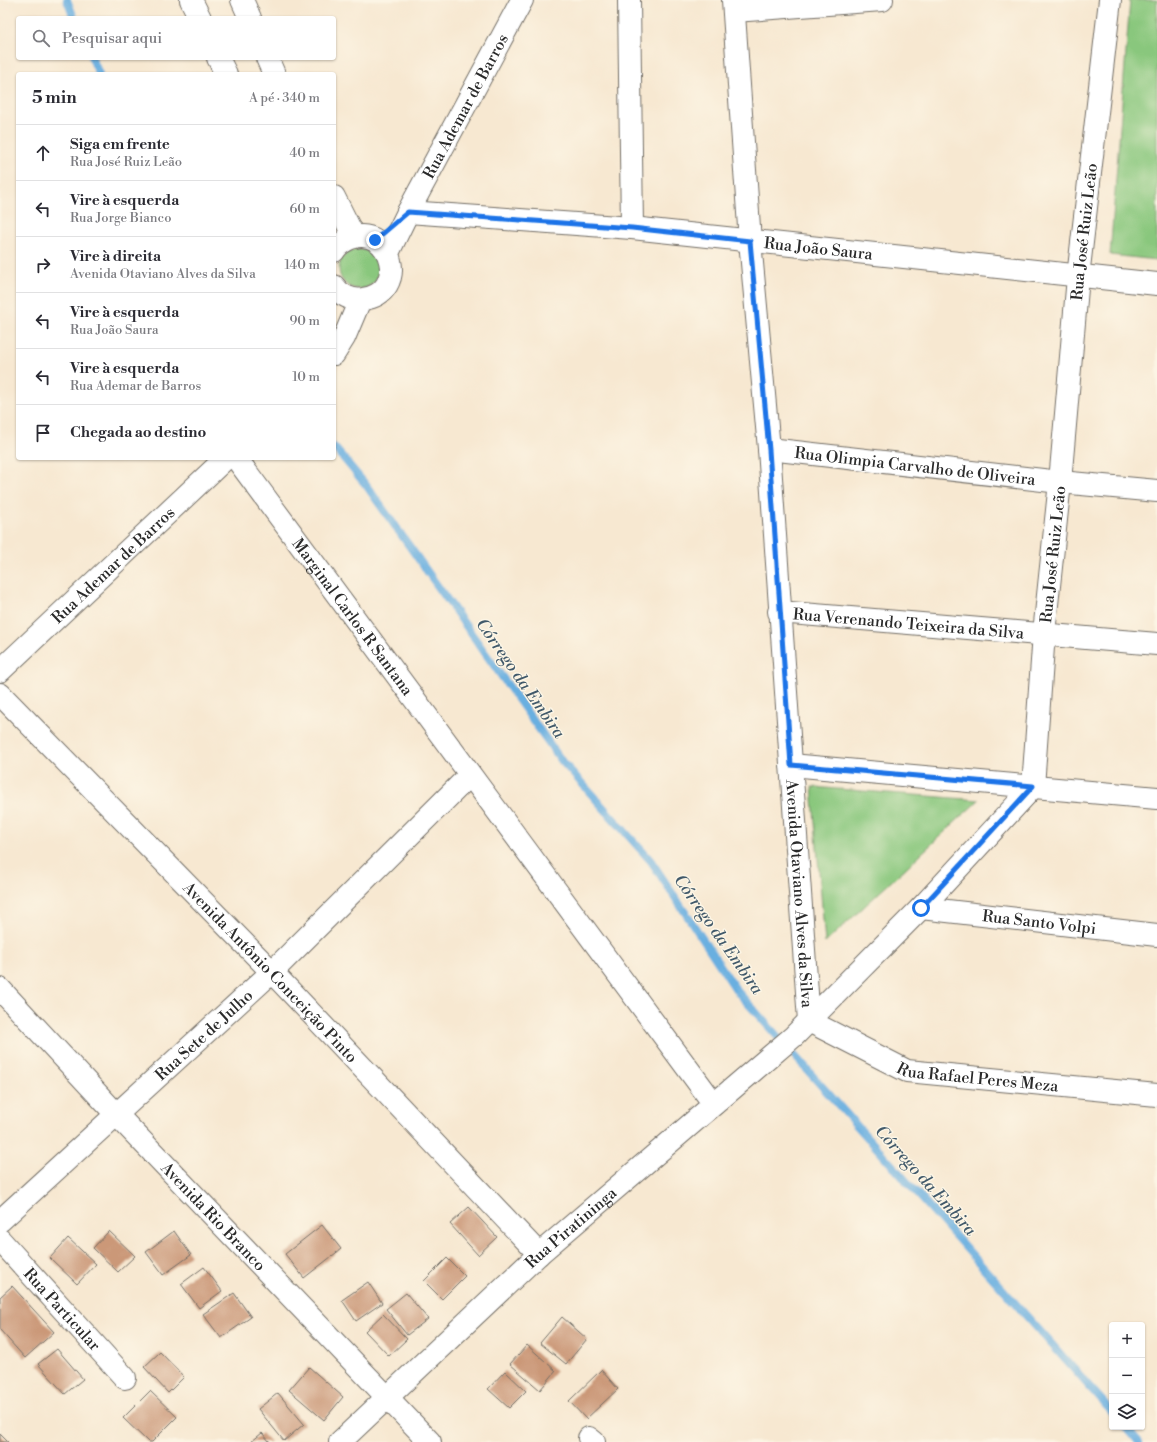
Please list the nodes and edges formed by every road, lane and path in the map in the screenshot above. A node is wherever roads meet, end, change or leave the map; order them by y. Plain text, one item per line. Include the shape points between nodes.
1 (191, 0) edge
2 (242, 0) edge
3 (522, 0) edge
4 (629, 0) edge
5 (882, 0) edge
6 (1110, 0) edge
7 (733, 6) edge
8 (199, 16) edge
9 (249, 16) edge
10 (219, 60) edge
11 (268, 60) edge
12 (225, 72) edge
13 (273, 72) edge
14 (336, 201) edge
15 (408, 212) junction
16 (632, 228) junction
17 (354, 237) junction
18 (750, 241) junction
19 (381, 247) junction
20 (336, 249) edge
21 (1078, 277) junction
22 (1157, 284) edge
23 (336, 288) edge
24 (355, 304) junction
25 (336, 351) edge
26 (769, 450) junction
27 (224, 460) edge
28 (237, 460) edge
29 (1060, 482) junction
30 (1157, 491) edge
31 (779, 612) junction
32 (1044, 633) junction
33 (1157, 644) edge
34 (0, 671) edge
35 (0, 694) edge
36 (791, 765) junction
37 (470, 775) junction
38 (1033, 786) junction
39 (1157, 798) edge
40 (921, 908) junction
41 (1157, 935) edge
42 (272, 972) junction
43 (0, 989) edge
44 (809, 1020) junction
45 (1157, 1094) edge
46 (714, 1104) junction
47 (116, 1114) junction
48 (0, 1221) edge
49 (0, 1240) edge
50 (539, 1254) junction
51 (125, 1378) dead end
52 (387, 1396) junction
53 (340, 1442) edge
54 (430, 1442) edge

1 - 8 street
2 - 9 street
3 - 15 street, Rua Ademar de Barros
4 - 16 street
5 - 7 street
6 - 21 street, Rua José Ruiz Leão
7 - 18 street, Avenida Otaviano Alves da Silva
10 - 12 street
11 - 13 street
14 - 17 street
15 - 16 street, Rua João Saura
15 - 19 street, Rua Ademar de Barros
16 - 18 street, Rua João Saura
17 - 19 street via 361,236
17 - 20 street via 344,241
18 - 21 street, Rua João Saura
18 - 26 street, Avenida Otaviano Alves da Silva
19 - 24 street via 391,271 389,280 385,288
21 - 22 street, Rua João Saura
21 - 29 street, Rua José Ruiz Leão
23 - 24 street
24 - 25 street via 344,338
26 - 29 street, Rua Olimpia Carvalho de Oliveira
26 - 31 street, Avenida Otaviano Alves da Silva
27 - 34 street, Rua Ademar de Barros
28 - 37 street, Marginal Carlos R Santana
29 - 30 street, Rua Olimpia Carvalho de Oliveira
29 - 32 street, Rua José Ruiz Leão
31 - 32 street, Rua Verenando Teixeira da Silva
31 - 36 street, Avenida Otaviano Alves da Silva
32 - 33 street, Rua Verenando Teixeira da Silva
32 - 38 street, Rua José Ruiz Leão
35 - 42 street, Avenida Antônio Conceição Pinto
36 - 38 street
36 - 44 street, Avenida Otaviano Alves da Silva
37 - 42 street, Rua Sete de Julho
37 - 46 street, Marginal Carlos R Santana
38 - 39 street
38 - 40 street
40 - 41 street, Rua Santo Volpi
40 - 44 street
42 - 47 street, Rua Sete de Julho
42 - 50 street, Avenida Antônio Conceição Pinto
43 - 47 street, Avenida Rio Branco
44 - 45 street, Rua Rafael Peres Meza via 907,1071
44 - 46 street, Rua Piratininga via 794,1036
46 - 50 street, Rua Piratininga
47 - 48 street, Rua Sete de Julho
47 - 52 street, Avenida Rio Branco
49 - 51 street, Rua Particular
50 - 52 street, Rua Piratininga
52 - 53 street, Rua Piratininga
52 - 54 street, Avenida Rio Branco

